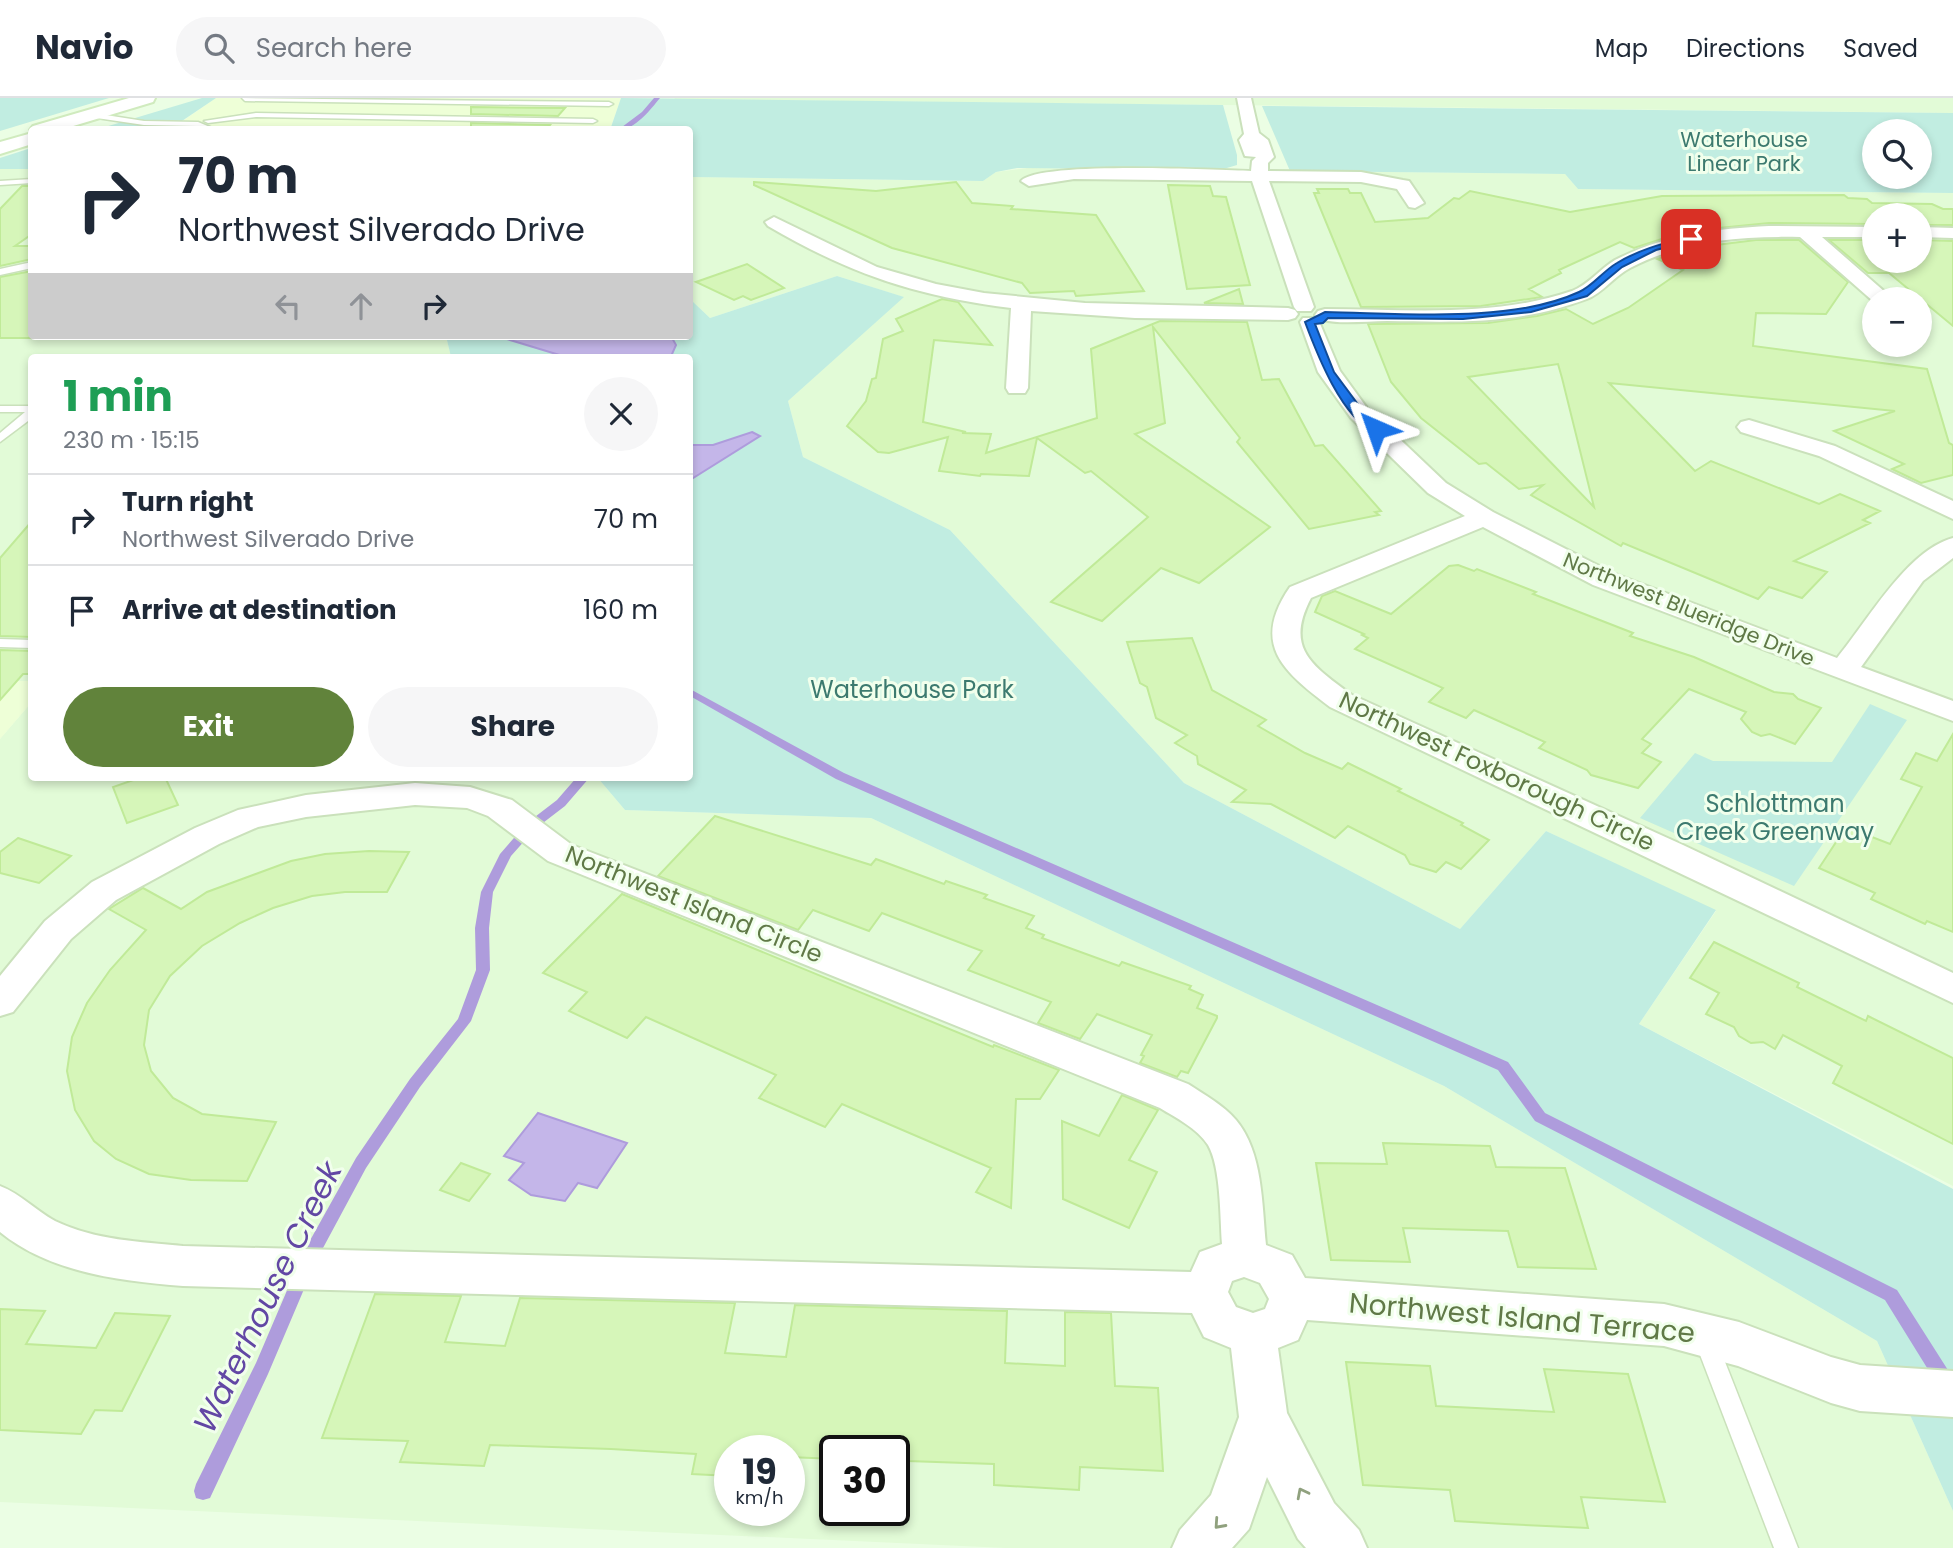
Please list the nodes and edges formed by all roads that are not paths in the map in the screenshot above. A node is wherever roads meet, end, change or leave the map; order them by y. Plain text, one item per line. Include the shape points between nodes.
1 (147, 98) edge
2 (246, 98) edge
3 (1244, 98) edge
4 (233, 106) dead end
5 (225, 110) dead end
6 (603, 111) edge
7 (93, 115) junction
8 (208, 121) junction
9 (136, 122) junction
10 (198, 124) junction
11 (52, 126) edge
12 (127, 126) edge
13 (203, 126) edge
14 (566, 126) edge
15 (28, 132) edge
16 (0, 138) edge
17 (28, 139) edge
18 (0, 148) edge
19 (1259, 169) junction
20 (28, 181) edge
21 (1029, 181) dead end
22 (0, 183) edge
23 (1415, 202) dead end
24 (774, 222) dead end
25 (1804, 231) junction
26 (1862, 232) edge
27 (1932, 232) edge
28 (1953, 233) edge
29 (28, 266) edge
30 (0, 272) edge
31 (1869, 287) edge
32 (1021, 304) junction
33 (1307, 315) junction
34 (1017, 388) dead end
35 (0, 409) edge
36 (28, 411) edge
37 (28, 414) edge
38 (1749, 427) dead end
39 (0, 439) edge
40 (1953, 511) edge
41 (1484, 517) junction
42 (1953, 547) edge
43 (0, 643) edge
44 (28, 644) edge
45 (1842, 671) junction
46 (1953, 712) edge
47 (1953, 989) edge
48 (0, 1002) edge
49 (0, 1205) edge
50 (1245, 1257) junction
51 (1205, 1293) junction
52 (1292, 1298) junction
53 (1703, 1333) junction
54 (1252, 1335) junction
55 (1953, 1394) edge
56 (1263, 1417) junction
57 (1198, 1548) edge
58 (1341, 1548) edge
59 (1786, 1548) edge

1 - 7 main road
2 - 4 lane
2 - 6 lane
3 - 19 street, Northwest Blueridge Drive via 1252,135 1247,140
5 - 8 lane
6 - 8 lane via 256,115
6 - 14 lane via 580,125
7 - 9 lane
7 - 11 main road
8 - 10 lane
9 - 10 lane
9 - 12 lane
10 - 13 lane
15 - 16 main road
17 - 18 main road
19 - 21 street via 1074,174
19 - 23 street via 1389,180 1403,185
19 - 33 street, Northwest Blueridge Drive
20 - 22 lane
24 - 32 street via 883,276
25 - 26 street
25 - 31 street
25 - 33 street via 1705,235 1653,248 1619,265 1583,294 1531,309 1476,316
27 - 28 street
29 - 30 lane
32 - 33 street via 1102,311
32 - 34 street
33 - 41 street, Northwest Blueridge Drive via 1329,372 1359,413 1437,488
35 - 36 lane
37 - 39 lane
38 - 40 street via 1827,451
41 - 45 street, Northwest Blueridge Drive via 1603,579
41 - 47 street, Northwest Foxborough Circle via 1300,593 1288,612 1288,653 1341,702
42 - 45 street via 1913,575
43 - 44 lane
45 - 46 street, Northwest Blueridge Drive
48 - 50 street, Northwest Island Circle via 58,930 104,891 155,861 250,818 306,806 415,794 470,797 500,808 560,853 1174,1096 1205,1114 1226,1139 1234,1164
49 - 51 street via 17,1223 74,1249 120,1261
50 - 51 street via 1216,1266
50 - 52 street via 1276,1269
51 - 54 street via 1220,1322
52 - 53 street, Northwest Island Terrace via 1664,1325
52 - 54 street via 1282,1325
53 - 55 street, Northwest Island Terrace via 1831,1380 1891,1392
53 - 59 lane
54 - 56 street
56 -> 57 street via 1231,1511
58 -> 56 street via 1316,1521

